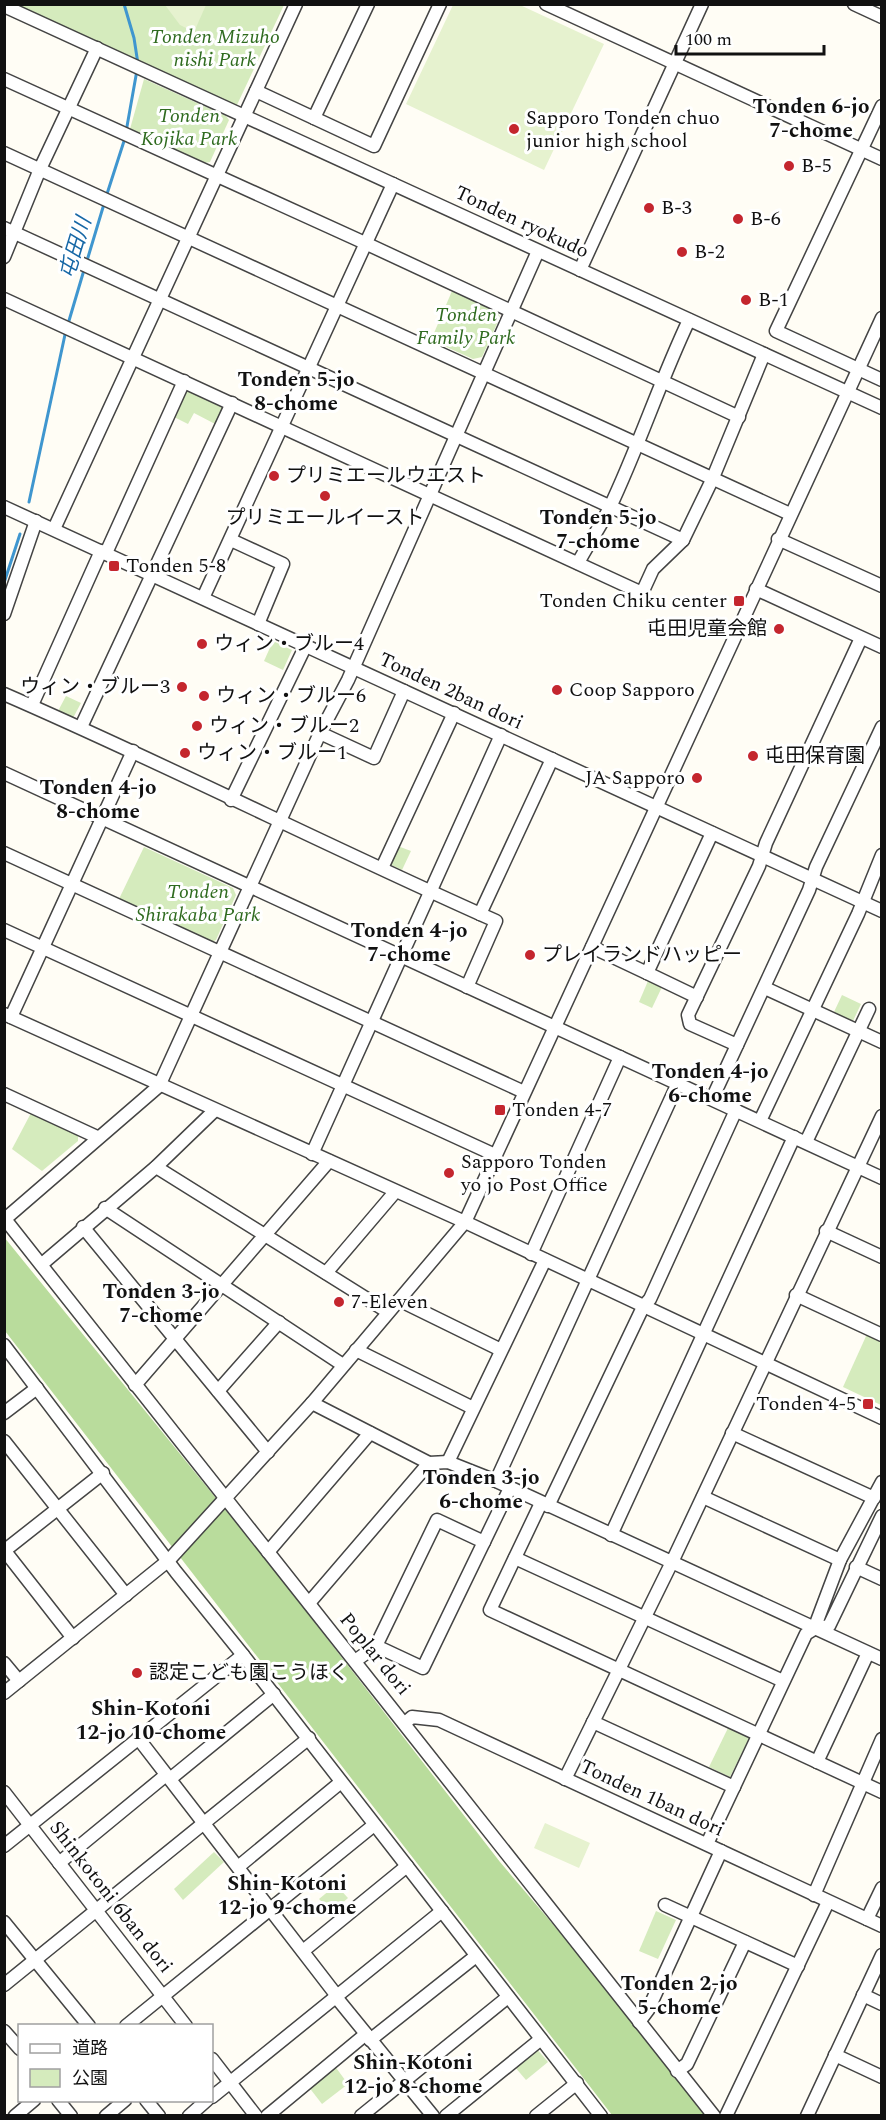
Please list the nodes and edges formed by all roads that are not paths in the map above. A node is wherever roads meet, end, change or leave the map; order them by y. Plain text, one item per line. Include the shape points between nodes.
1 (296, 4) edge
2 (368, 4) edge
3 (440, 4) edge
4 (546, 4) edge
5 (854, 4) edge
6 (702, 5) edge
7 (4, 6) edge
8 (882, 17) edge
9 (97, 48) junction
10 (675, 63) junction
11 (4, 79) edge
12 (256, 91) junction
13 (882, 106) edge
14 (69, 108) junction
15 (245, 116) junction
16 (314, 118) junction
17 (862, 150) junction
18 (4, 153) edge
19 (882, 159) edge
20 (40, 169) junction
21 (217, 177) junction
22 (393, 184) junction
23 (10, 231) edge
24 (189, 238) junction
25 (365, 243) junction
26 (538, 252) junction
27 (4, 257) edge
28 (580, 270) junction
29 (4, 299) edge
30 (161, 300) junction
31 (336, 305) junction
32 (512, 311) junction
33 (882, 318) edge
34 (689, 320) junction
35 (764, 354) junction
36 (134, 358) junction
37 (308, 366) junction
38 (858, 369) junction
39 (484, 373) junction
40 (661, 380) junction
41 (882, 380) edge
42 (184, 381) junction
43 (848, 393) junction
44 (232, 403) junction
45 (882, 408) edge
46 (739, 417) junction
47 (280, 425) junction
48 (456, 434) junction
49 (637, 445) junction
50 (712, 480) junction
51 (429, 494) junction
52 (610, 505) junction
53 (4, 507) edge
54 (790, 514) junction
55 (36, 521) junction
56 (54, 529) junction
57 (778, 539) junction
58 (231, 540) junction
59 (683, 540) junction
60 (103, 552) junction
61 (578, 563) junction
62 (153, 575) junction
63 (882, 586) edge
64 (756, 589) junction
65 (203, 598) junction
66 (4, 614) edge
67 (258, 624) junction
68 (861, 638) junction
69 (306, 645) junction
70 (882, 647) edge
71 (353, 667) junction
72 (404, 691) junction
73 (4, 694) edge
74 (32, 705) junction
75 (454, 714) junction
76 (81, 727) junction
77 (882, 727) edge
78 (320, 733) junction
79 (501, 735) junction
80 (133, 751) junction
81 (552, 759) junction
82 (4, 773) edge
83 (231, 800) junction
84 (656, 807) junction
85 (102, 817) junction
86 (282, 822) junction
87 (712, 833) junction
88 (4, 853) edge
89 (882, 855) edge
90 (762, 856) junction
91 (382, 868) junction
92 (813, 879) junction
93 (72, 883) junction
94 (252, 887) junction
95 (431, 890) junction
96 (861, 901) junction
97 (882, 911) edge
98 (480, 914) junction
99 (4, 930) edge
100 (43, 947) junction
101 (592, 947) junction
102 (221, 953) junction
103 (402, 957) junction
104 (647, 973) junction
105 (467, 987) junction
106 (765, 988) junction
107 (697, 996) junction
108 (869, 1009) dead end
109 (813, 1011) junction
110 (8, 1015) edge
111 (192, 1017) junction
112 (372, 1023) junction
113 (554, 1027) junction
114 (859, 1032) junction
115 (882, 1042) edge
116 (737, 1045) junction
117 (620, 1057) junction
118 (678, 1083) junction
119 (343, 1085) junction
120 (159, 1086) junction
121 (524, 1092) junction
122 (4, 1095) edge
123 (712, 1099) junction
124 (736, 1110) junction
125 (214, 1111) junction
126 (882, 1116) edge
127 (760, 1121) junction
128 (97, 1137) junction
129 (800, 1139) junction
130 (312, 1154) junction
131 (495, 1155) junction
132 (329, 1161) junction
133 (856, 1166) junction
134 (156, 1167) junction
135 (882, 1178) edge
136 (396, 1192) junction
137 (105, 1208) junction
138 (5, 1219) edge
139 (465, 1222) junction
140 (83, 1227) junction
141 (826, 1231) junction
142 (266, 1235) junction
143 (531, 1254) junction
144 (882, 1257) edge
145 (545, 1260) junction
146 (42, 1264) junction
147 (326, 1274) junction
148 (588, 1281) junction
149 (222, 1286) junction
150 (796, 1295) junction
151 (399, 1300) junction
152 (643, 1307) junction
153 (388, 1312) junction
154 (279, 1322) junction
155 (704, 1334) junction
156 (882, 1335) edge
157 (175, 1340) junction
158 (4, 1345) edge
159 (356, 1350) junction
160 (501, 1350) junction
161 (764, 1363) junction
162 (343, 1365) junction
163 (135, 1385) junction
164 (37, 1388) junction
165 (218, 1391) junction
166 (312, 1402) junction
167 (473, 1408) junction
168 (4, 1413) edge
169 (882, 1418) edge
170 (370, 1433) junction
171 (732, 1433) junction
172 (4, 1441) edge
173 (268, 1452) junction
174 (429, 1462) junction
175 (448, 1462) junction
176 (103, 1473) junction
177 (496, 1481) junction
178 (882, 1482) edge
179 (510, 1488) junction
180 (703, 1497) junction
181 (874, 1498) junction
182 (227, 1499) junction
183 (545, 1504) junction
184 (58, 1509) junction
185 (882, 1516) edge
186 (611, 1535) junction
187 (484, 1542) junction
188 (5, 1551) edge
189 (268, 1552) junction
190 (515, 1558) junction
191 (169, 1560) junction
192 (840, 1560) junction
193 (672, 1562) junction
194 (856, 1567) junction
195 (882, 1579) edge
196 (126, 1594) junction
197 (309, 1603) junction
198 (645, 1617) junction
199 (814, 1629) junction
200 (73, 1638) junction
201 (376, 1646) junction
202 (868, 1653) junction
203 (243, 1654) junction
204 (882, 1659) edge
205 (355, 1662) junction
206 (4, 1663) edge
207 (619, 1670) junction
208 (19, 1681) junction
209 (783, 1681) junction
210 (4, 1692) edge
211 (274, 1694) junction
212 (593, 1722) junction
213 (405, 1723) junction
214 (758, 1735) junction
215 (138, 1738) junction
216 (309, 1738) junction
217 (882, 1739) edge
218 (817, 1762) junction
219 (168, 1777) junction
220 (565, 1779) junction
221 (341, 1782) junction
222 (861, 1782) junction
223 (734, 1787) junction
224 (4, 1792) edge
225 (882, 1792) edge
226 (204, 1824) junction
227 (30, 1825) junction
228 (374, 1825) junction
229 (707, 1844) junction
230 (4, 1846) edge
231 (721, 1851) junction
232 (59, 1863) junction
233 (407, 1866) junction
234 (238, 1867) junction
235 (882, 1888) edge
236 (814, 1895) junction
237 (828, 1902) junction
238 (665, 1905) dead end
239 (270, 1909) junction
240 (96, 1911) junction
241 (442, 1911) junction
242 (692, 1917) junction
243 (867, 1919) junction
244 (4, 1922) edge
245 (882, 1926) edge
246 (745, 1942) junction
247 (303, 1951) junction
248 (476, 1956) junction
249 (882, 1956) edge
250 (35, 1960) junction
251 (798, 1966) junction
252 (4, 1985) edge
253 (863, 1995) junction
254 (163, 1996) junction
255 (336, 1996) junction
256 (508, 1997) junction
257 (882, 2004) edge
258 (639, 2022) junction
259 (88, 2024) edge
260 (127, 2024) edge
261 (185, 2024) edge
262 (4, 2031) edge
263 (368, 2037) junction
264 (541, 2039) junction
265 (18, 2047) edge
266 (835, 2055) junction
267 (213, 2059) edge
268 (677, 2071) junction
269 (882, 2077) edge
270 (230, 2082) junction
271 (404, 2082) junction
272 (576, 2082) junction
273 (213, 2096) edge
274 (31, 2102) edge
275 (60, 2102) edge
276 (122, 2102) edge
277 (149, 2102) edge
278 (205, 2102) edge
279 (15, 2115) edge
280 (70, 2115) edge
281 (106, 2115) edge
282 (159, 2115) edge
283 (189, 2115) edge
284 (256, 2115) edge
285 (267, 2115) edge
286 (361, 2115) edge
287 (433, 2115) edge
288 (446, 2115) edge
289 (536, 2115) edge
290 (601, 2115) edge
291 (714, 2115) edge
292 (726, 2115) edge
293 (807, 2115) edge

1 - 12 street
2 - 16 street
3 - 16 street via 374,146
4 - 10 street
5 - 8 street
6 - 10 street
7 - 9 street
9 - 14 street
9 - 15 street, Tonden ryokudo
10 - 17 street
10 - 28 street
11 - 14 street
12 - 15 street
12 - 16 street
13 - 17 street
14 - 20 street
14 - 21 street
15 - 21 street
15 - 22 street, Tonden ryokudo
17 - 19 street
17 - 38 street via 776,331
18 - 20 street
20 - 23 street
20 - 24 street
21 - 24 street
21 - 25 street
22 - 25 street
22 - 26 street, Tonden ryokudo
23 - 27 street
23 - 30 street
24 - 30 street
24 - 31 street
25 - 31 street
25 - 32 street
26 - 28 street, Tonden ryokudo
26 - 32 street
28 - 34 street, Tonden ryokudo
29 - 36 street
30 - 36 street
30 - 37 street
31 - 37 street
31 - 39 street
32 - 39 street
32 - 40 street
33 - 38 street
34 - 35 street, Tonden ryokudo
34 - 40 street
35 - 43 street, Tonden ryokudo
35 - 46 street
36 - 42 street
36 - 56 street
37 - 47 street
37 - 48 street
38 - 41 street
38 - 43 street
39 - 48 street
39 - 49 street
40 - 46 street
40 - 49 street
42 - 44 street
42 - 60 street
43 - 45 street, Tonden ryokudo
43 - 54 street
44 - 47 street
44 - 62 street
46 - 50 street
47 - 51 street
47 - 58 street
48 - 51 street
48 - 52 street
49 - 50 street
49 - 52 street
50 - 54 street
50 - 59 street
51 - 61 street
51 - 71 street
52 - 59 street
52 - 61 street
53 - 55 street, Tonden 2ban dori
54 - 57 street
55 - 56 street, Tonden 2ban dori
55 - 66 street
56 - 60 street, Tonden 2ban dori
57 - 63 street
57 - 64 street
58 - 65 street
58 - 67 street via 283,564
59 - 61 street via 653,569 642,593
60 - 62 street, Tonden 2ban dori
60 - 74 street
62 - 65 street, Tonden 2ban dori
62 - 76 street
64 - 68 street
64 - 84 street
65 - 67 street, Tonden 2ban dori
67 - 69 street, Tonden 2ban dori
68 - 70 street
68 - 90 street
69 - 71 street, Tonden 2ban dori
69 - 83 street
71 - 72 street, Tonden 2ban dori
71 - 78 street
72 - 75 street, Tonden 2ban dori
72 - 78 street via 374,758
73 - 74 street
74 - 76 street
75 - 79 street, Tonden 2ban dori
75 - 91 street
76 - 80 street
77 - 92 street
78 - 86 street
79 - 81 street, Tonden 2ban dori
79 - 95 street
80 - 83 street
80 - 85 street
81 - 84 street, Tonden 2ban dori
81 - 98 street
82 - 85 street
83 - 86 street
84 - 87 street, Tonden 2ban dori
84 - 101 street
85 - 93 street
85 - 94 street
86 - 91 street
86 - 94 street
87 - 90 street, Tonden 2ban dori
87 - 104 street
88 - 93 street
89 - 96 street
90 - 92 street, Tonden 2ban dori
90 - 107 street
91 - 95 street
92 - 96 street, Tonden 2ban dori
92 - 106 street
93 - 100 street
93 - 102 street
94 - 102 street
94 - 103 street
95 - 98 street
95 - 103 street
96 - 97 street, Tonden 2ban dori
96 - 109 street
98 - 105 street via 496,921
99 - 100 street
100 - 110 street
100 - 111 street
101 - 104 street
101 - 113 street
102 - 111 street
102 - 112 street
103 - 105 street
103 - 112 street
104 - 107 street
105 - 113 street
106 - 109 street
106 - 116 street
107 - 116 street via 688,1015 690,1024
108 - 114 street
109 - 114 street
109 - 127 street
110 - 120 street
111 - 119 street
111 - 120 street
112 - 119 street
112 - 121 street
113 - 117 street
113 - 121 street
114 - 115 street
114 - 129 street
116 - 123 street
117 - 118 street
117 - 143 street
118 - 123 street
118 - 148 street
119 - 130 street
119 - 131 street
120 - 125 street
120 - 128 street
121 - 131 street
122 - 128 street
123 - 124 street
124 - 127 street
124 - 152 street
125 - 130 street
125 - 134 street
126 - 133 street
127 - 129 street
128 - 138 street
129 - 133 street
129 - 155 street
130 - 132 street
131 - 139 street
132 - 136 street
132 - 142 street
133 - 135 street
133 - 141 street
134 - 137 street
134 - 142 street
136 - 139 street
136 - 147 street
137 - 140 street
137 - 149 street
138 - 146 street, Poplar dori
139 - 143 street
139 - 151 street
140 - 146 street
140 - 157 street
141 - 144 street
141 - 150 street
142 - 147 street
142 - 149 street
143 - 145 street
145 - 148 street
145 - 160 street
146 - 163 street, Poplar dori
147 - 153 street
148 - 152 street
148 - 177 street
149 - 154 street
149 - 157 street
150 - 156 street
150 - 161 street
151 - 153 street
151 - 160 street
152 - 155 street
152 - 183 street
153 - 159 street
154 - 162 street
154 - 165 street
155 - 161 street
155 - 186 street
157 - 163 street
157 - 165 street
158 - 164 street
159 - 162 street
159 - 167 street
160 - 167 street
161 - 169 street
161 - 171 street
162 - 166 street
163 - 182 street, Poplar dori
164 - 168 street
164 - 176 street
165 - 173 street
166 - 170 street
166 - 173 street
167 - 175 street
170 - 174 street
170 - 189 street
171 - 180 street
171 - 181 street
172 - 184 street
173 - 182 street
174 - 175 street
174 - 197 street
175 - 177 street
176 - 184 street
176 - 191 street
177 - 179 street
178 - 181 street
179 - 183 street
179 - 187 street
180 - 192 street
180 - 193 street
181 - 192 street
182 - 189 street, Poplar dori
182 - 191 street
183 - 186 street
183 - 190 street
184 - 188 street
184 - 196 street
185 - 194 street
186 - 193 street
187 - 201 street via 437,1520
187 - 201 street via 423,1668
188 - 200 street
189 - 197 street, Poplar dori
190 - 198 street
190 - 207 street via 490,1610
191 - 196 street
191 - 203 street
192 - 199 street
193 - 198 street
193 - 199 street
194 - 195 street
194 - 199 street via 830,1626
196 - 200 street
197 - 205 street, Poplar dori
198 - 207 street
198 - 209 street
199 - 202 street
199 - 209 street via 806,1634
200 - 208 street
201 - 205 street
202 - 204 street
202 - 218 street
203 - 211 street
203 - 215 street
205 - 213 street, Poplar dori
206 - 208 street
207 - 212 street
207 - 214 street
208 - 210 street
209 - 214 street
211 - 216 street
211 - 219 street
212 - 220 street
212 - 223 street
213 - 220 street, Tonden 1ban dori via 412,1718 439,1719
213 - 258 street, Poplar dori
214 - 218 street
214 - 223 street
215 - 219 street
215 - 227 street
216 - 221 street
216 - 226 street
217 - 222 street
218 - 222 street
219 - 226 street
219 - 232 street
220 - 229 street, Tonden 1ban dori
221 - 228 street
221 - 234 street
222 - 225 street
222 - 236 street
223 - 229 street
224 - 227 street, Shinkotoni 6ban dori
226 - 234 street
226 - 240 street
227 - 230 street
227 - 232 street, Shinkotoni 6ban dori
228 - 233 street
228 - 239 street
229 - 231 street, Tonden 1ban dori
231 - 236 street, Tonden 1ban dori
231 - 242 street
232 - 240 street, Shinkotoni 6ban dori
233 - 241 street
233 - 247 street
234 - 239 street
235 - 243 street
236 - 237 street, Tonden 1ban dori
237 - 243 street, Tonden 1ban dori
237 - 251 street
238 - 242 street
239 - 247 street
239 - 254 street
240 - 250 street
240 - 254 street, Shinkotoni 6ban dori
241 - 248 street
241 - 255 street
242 - 246 street
242 - 258 street
243 - 245 street, Tonden 1ban dori
244 - 250 street
246 - 251 street
246 - 268 street via 687,2064
247 - 255 street
248 - 256 street
248 - 263 street
249 - 253 street
250 - 252 street
250 - 259 street
251 - 292 street
253 - 257 street
253 - 266 street
254 - 260 street
254 - 261 street, Shinkotoni 6ban dori
255 - 263 street
255 - 270 street
256 - 264 street
256 - 271 street
258 - 268 street, Poplar dori
262 - 265 street
263 - 271 street
263 - 285 street
264 - 272 street
264 - 288 street
266 - 269 street
266 - 293 street
267 - 270 street
268 - 291 street, Poplar dori
270 - 273 street
270 - 284 street
271 - 286 street
271 - 287 street
272 - 289 street
272 - 290 street
274 - 279 street
275 - 280 street
276 - 281 street
277 - 282 street
278 - 283 street

